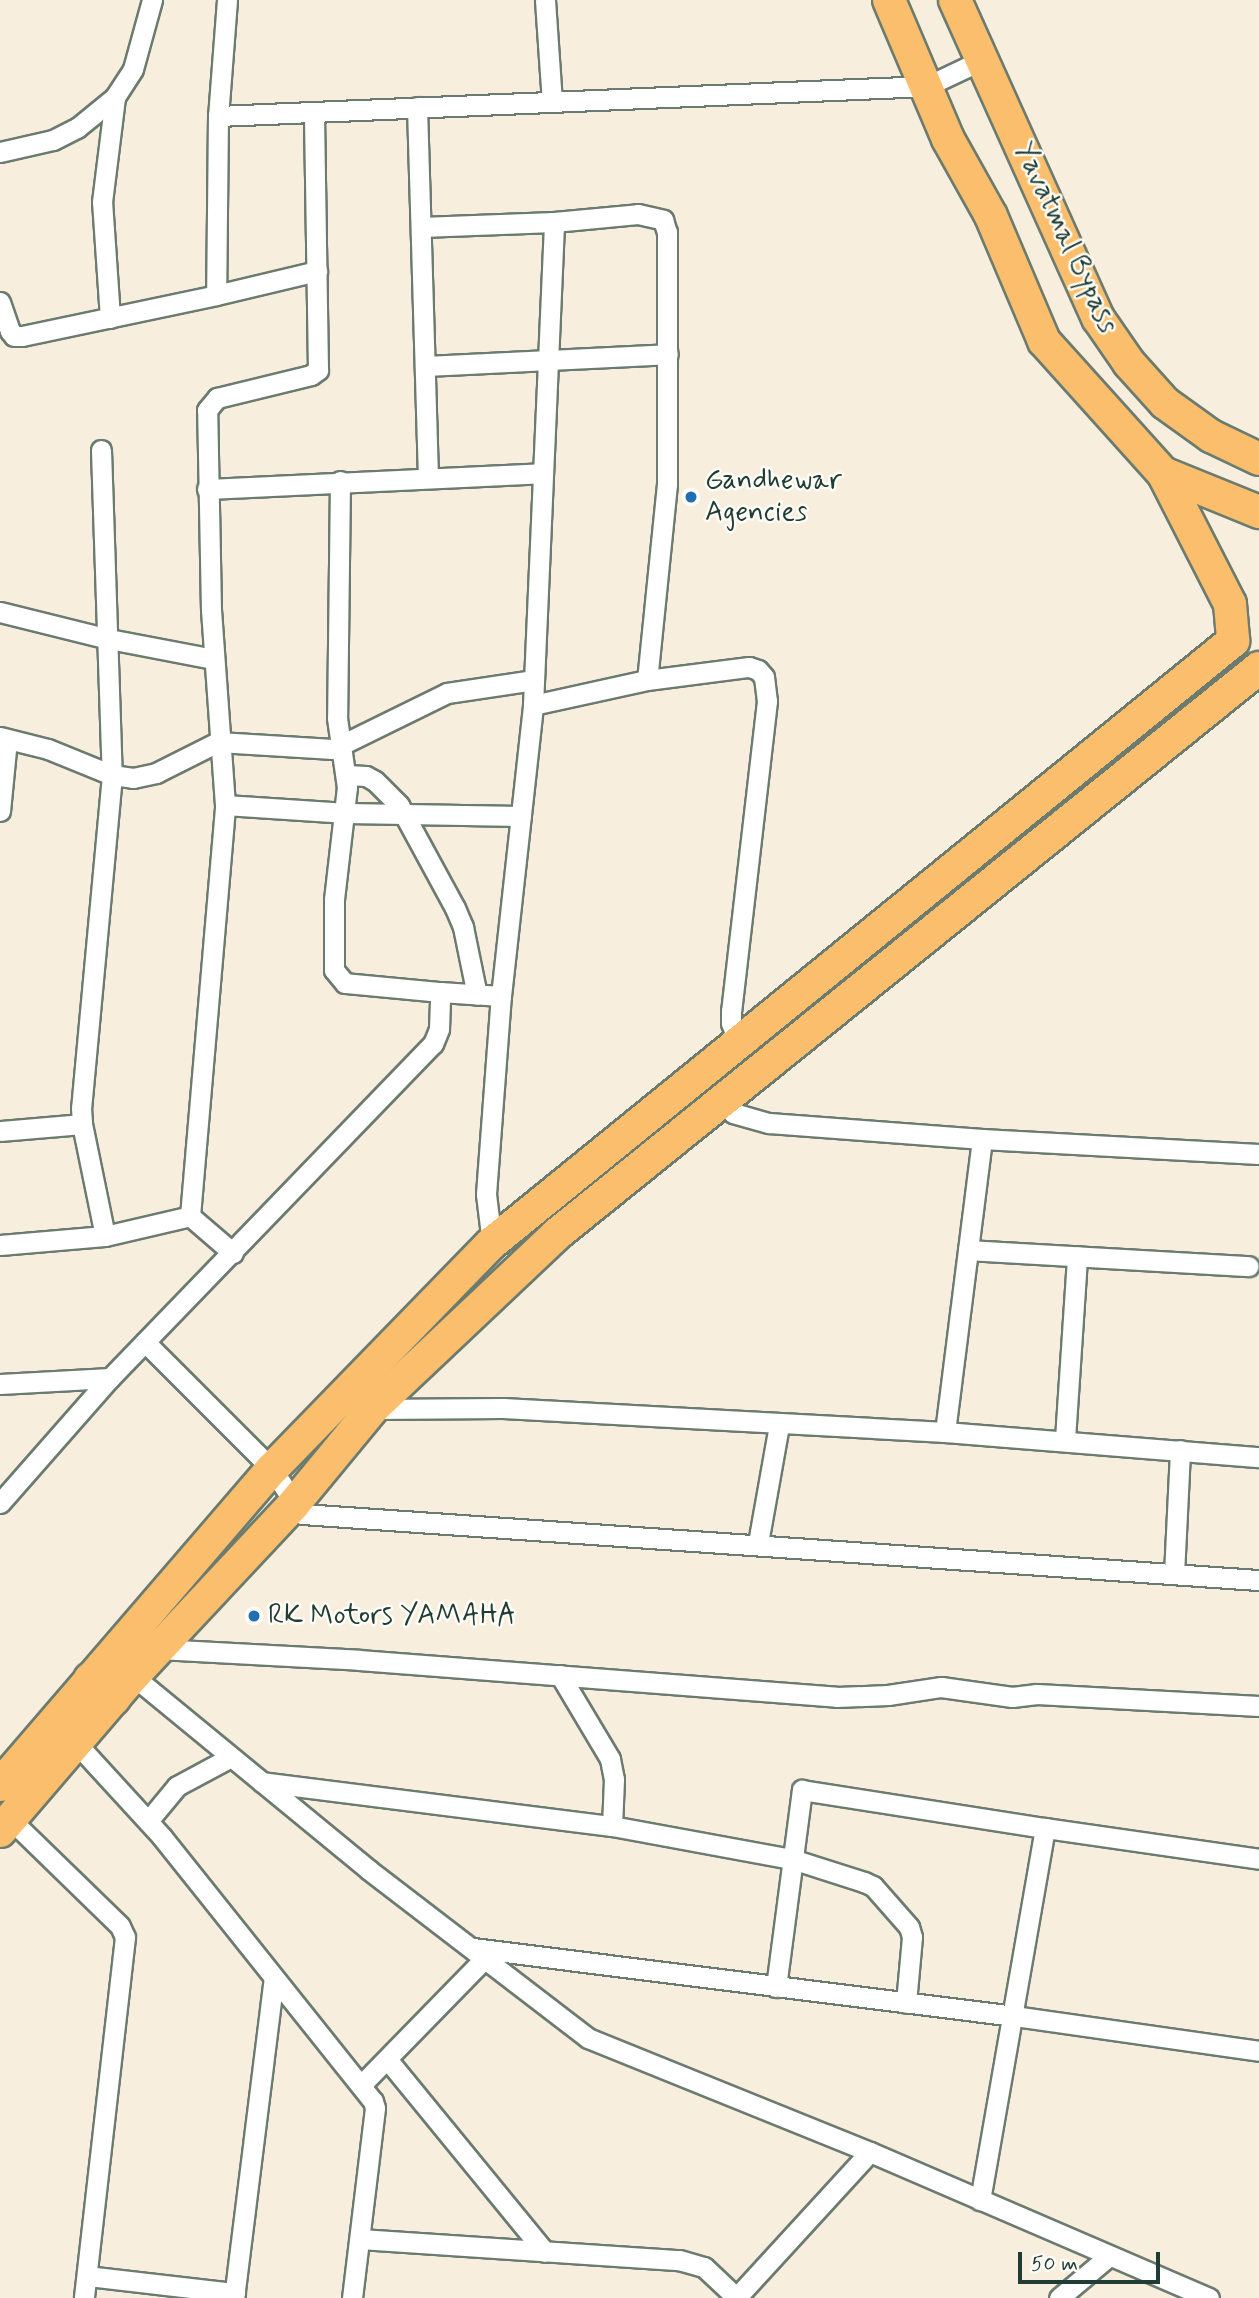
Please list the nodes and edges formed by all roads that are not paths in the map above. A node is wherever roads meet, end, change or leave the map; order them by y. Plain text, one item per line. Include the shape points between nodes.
1 (152, 0) edge
2 (227, 0) edge
3 (545, 0) edge
4 (889, 0) edge
5 (955, 0) edge
6 (982, 60) junction
7 (927, 86) junction
8 (115, 97) junction
9 (552, 102) junction
10 (417, 107) junction
11 (314, 111) junction
12 (218, 116) junction
13 (0, 152) edge
14 (554, 222) junction
15 (421, 228) junction
16 (317, 271) junction
17 (216, 295) junction
18 (0, 302) edge
19 (110, 318) junction
20 (668, 354) junction
21 (548, 360) junction
22 (425, 366) junction
23 (102, 450) dead end
24 (1259, 459) edge
25 (1163, 472) junction
26 (543, 473) junction
27 (428, 477) junction
28 (340, 481) junction
29 (207, 489) junction
30 (1259, 512) edge
31 (0, 611) edge
32 (109, 639) junction
33 (214, 659) junction
34 (1259, 668) edge
35 (534, 680) junction
36 (647, 680) junction
37 (533, 705) junction
38 (3, 738) edge
39 (218, 742) junction
40 (341, 746) junction
41 (112, 775) junction
42 (346, 775) junction
43 (225, 806) junction
44 (0, 811) edge
45 (347, 813) junction
46 (404, 815) junction
47 (521, 816) junction
48 (440, 992) junction
49 (477, 995) junction
50 (501, 996) junction
51 (739, 1043) junction
52 (722, 1101) junction
53 (82, 1124) junction
54 (0, 1131) edge
55 (982, 1139) junction
56 (1259, 1154) edge
57 (190, 1216) junction
58 (105, 1236) junction
59 (492, 1243) junction
60 (0, 1245) edge
61 (968, 1250) junction
62 (233, 1253) junction
63 (1077, 1256) junction
64 (1249, 1266) dead end
65 (145, 1342) junction
66 (110, 1378) junction
67 (0, 1384) edge
68 (372, 1409) junction
69 (779, 1425) junction
70 (945, 1432) junction
71 (1065, 1439) junction
72 (1180, 1450) junction
73 (1259, 1457) edge
74 (272, 1469) junction
75 (0, 1503) edge
76 (293, 1504) junction
77 (758, 1544) junction
78 (1174, 1574) junction
79 (1259, 1580) edge
80 (159, 1648) junction
81 (560, 1675) junction
82 (90, 1679) junction
83 (123, 1688) junction
84 (1259, 1706) edge
85 (76, 1743) junction
86 (231, 1756) junction
87 (261, 1782) junction
88 (0, 1785) edge
89 (148, 1821) junction
90 (5, 1825) edge
91 (612, 1826) junction
92 (1045, 1828) junction
93 (792, 1859) junction
94 (1259, 1859) edge
95 (479, 1953) junction
96 (274, 1978) junction
97 (776, 1987) junction
98 (906, 2003) junction
99 (1014, 2016) junction
100 (1259, 2051) edge
101 (387, 2059) junction
102 (361, 2085) junction
103 (870, 2152) junction
104 (980, 2200) junction
105 (360, 2239) junction
106 (545, 2252) junction
107 (1109, 2256) junction
108 (87, 2276) junction
109 (234, 2296) edge
110 (84, 2298) edge
111 (352, 2298) edge
112 (736, 2298) edge
113 (1059, 2298) edge
114 (1209, 2298) edge

1 - 8 street via 133,69
2 - 12 street
3 - 9 street
4 - 7 main road
5 - 6 main road, Yavatmal Bypass
6 - 7 street
6 - 24 main road, Yavatmal Bypass via 1098,318 1129,363 1165,404 1211,436
7 - 9 street
7 - 25 main road via 948,139 991,216 1044,341
8 - 13 street via 53,141
8 - 19 street via 102,202
9 - 10 street
10 - 11 street
10 - 15 street
11 - 12 street
11 - 16 street
12 - 17 street
14 - 15 street
14 - 20 street via 638,214 663,220 667,232
14 - 21 street
15 - 22 street
16 - 17 street
16 - 29 street via 318,370 210,403
17 - 19 street
18 - 19 street via 14,336
20 - 21 street
20 - 36 street via 667,484
21 - 22 street
21 - 26 street
22 - 27 street
23 - 32 street
25 - 30 main road
25 - 51 main road via 1230,604 1233,641
26 - 27 street
26 - 35 street
27 - 28 street
28 - 29 street
28 - 40 street via 337,718
29 - 33 street
31 - 32 street
32 - 33 street
32 - 41 street
33 - 39 street
34 - 52 main road
35 - 37 street
35 - 40 street via 447,693
36 - 37 street
36 - 51 street via 749,667 758,670 767,689 731,1011
37 - 47 street
38 - 41 street via 48,749
38 - 44 street
39 - 40 street via 322,750
39 - 41 street via 144,777
39 - 43 street
40 - 42 street
41 - 53 street
42 - 45 street
42 - 46 street via 375,781
43 - 45 street
43 - 57 street
45 - 46 street
45 - 48 street via 334,900 334,970 345,982
46 - 47 street
46 - 49 street via 463,927
47 - 50 street
48 - 49 street
48 - 62 street via 439,1029 433,1044
49 - 50 street
50 - 59 street via 486,1194
51 - 59 main road
52 - 55 street via 733,1113 769,1123
52 - 68 main road via 557,1234
53 - 54 street
53 - 58 street
55 - 56 street
55 - 61 street
57 - 58 street
57 - 62 street
58 - 60 street
59 - 74 main road
61 - 63 street
61 - 70 street
62 - 65 street
63 - 64 street
63 - 71 street
65 - 66 street
65 - 74 street
66 - 67 street
66 - 75 street
68 - 69 street via 503,1408
68 - 76 main road
69 - 70 street
69 - 77 street
70 - 71 street
71 - 72 street
72 - 73 street
72 - 78 street
74 - 76 street
74 - 82 main road
76 - 77 street via 302,1514 316,1516
76 - 80 main road
77 - 78 street
78 - 79 street
80 - 81 street
80 - 83 main road
81 - 84 street via 837,1697 941,1687 1012,1697
81 - 91 street via 610,1759
82 - 83 main road
82 - 88 main road
83 - 85 main road
83 - 86 street
85 - 89 street
85 - 90 main road
86 - 87 street
86 - 89 street via 177,1786
87 - 91 street
87 - 95 street
89 - 96 street
90 - 108 street via 120,1926 125,1937
91 - 93 street
92 - 93 street via 802,1790
92 - 94 street
92 - 99 street
93 - 97 street
93 - 98 street via 873,1886 902,1916 912,1937
95 - 97 street
95 - 101 street
95 - 103 street via 588,2038
96 - 102 street
96 - 109 street
97 - 98 street
98 - 99 street
99 - 100 street
99 - 104 street
101 - 102 street
101 - 106 street
102 - 105 street via 375,2108
103 - 104 street
103 - 112 street
104 - 107 street
105 - 106 street
105 - 111 street
106 - 112 street via 694,2263
107 - 113 street
107 - 114 street
108 - 109 street
108 - 110 street

